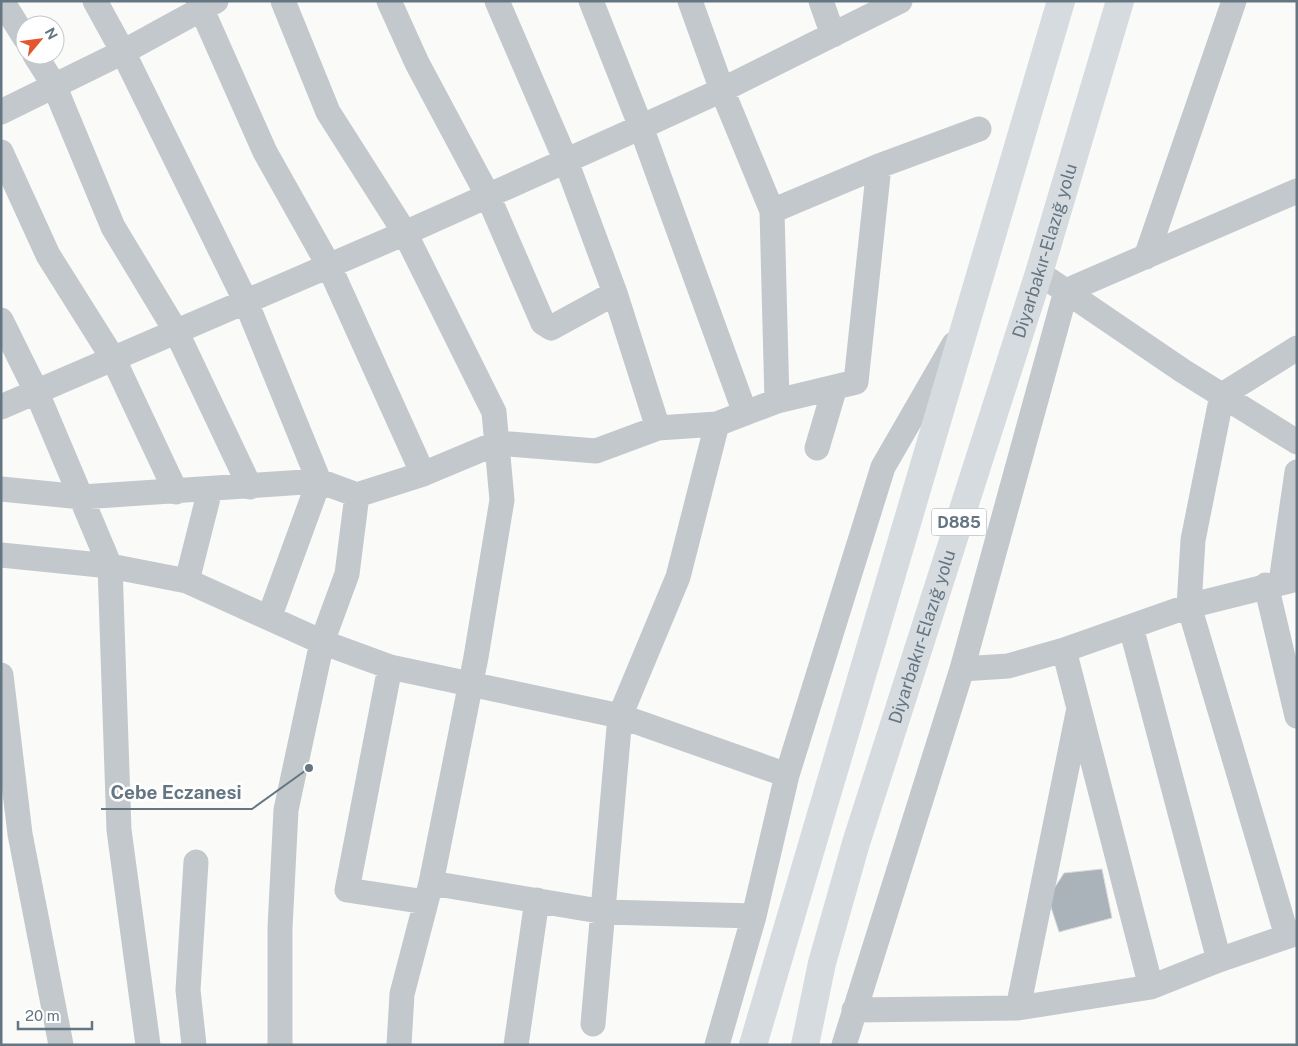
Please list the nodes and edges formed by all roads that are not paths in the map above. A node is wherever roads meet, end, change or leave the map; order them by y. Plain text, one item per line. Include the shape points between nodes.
1 (2, 1) edge
2 (95, 1) edge
3 (283, 1) edge
4 (389, 1) edge
5 (497, 1) edge
6 (591, 1) edge
7 (690, 1) edge
8 (821, 1) edge
9 (1061, 1) edge
10 (1120, 1) edge
11 (1234, 1) edge
12 (897, 2) edge
13 (205, 3) edge
14 (15, 22) edge
15 (833, 35) junction
16 (123, 52) junction
17 (41, 65) edge
18 (54, 85) junction
19 (722, 90) junction
20 (1, 112) edge
21 (640, 127) junction
22 (979, 129) dead end
23 (1, 152) edge
24 (566, 161) junction
25 (879, 166) junction
26 (1297, 191) edge
27 (488, 196) junction
28 (772, 211) junction
29 (405, 233) junction
30 (1146, 257) junction
31 (328, 266) junction
32 (1039, 273) junction
33 (1066, 291) junction
34 (615, 293) junction
35 (246, 302) junction
36 (1, 320) edge
37 (965, 324) junction
38 (177, 333) junction
39 (1297, 348) edge
40 (114, 360) junction
41 (835, 387) junction
42 (37, 394) junction
43 (1222, 395) junction
44 (777, 401) junction
45 (1, 407) edge
46 (745, 414) junction
47 (717, 424) junction
48 (658, 428) junction
49 (1297, 442) edge
50 (497, 444) junction
51 (817, 448) dead end
52 (1297, 472) edge
53 (423, 474) junction
54 (319, 481) junction
55 (250, 487) junction
56 (1, 489) edge
57 (210, 490) junction
58 (176, 492) junction
59 (357, 495) junction
60 (82, 497) junction
61 (1, 555) edge
62 (110, 566) junction
63 (188, 581) junction
64 (1281, 582) edge
65 (1189, 606) junction
66 (269, 618) junction
67 (1131, 627) junction
68 (322, 642) junction
69 (1064, 650) junction
70 (390, 667) junction
71 (962, 669) junction
72 (1, 675) edge
73 (470, 686) junction
74 (1079, 708) junction
75 (620, 716) junction
76 (1297, 716) edge
77 (787, 775) junction
78 (10, 836) edge
79 (196, 862) dead end
80 (429, 893) junction
81 (538, 900) junction
82 (604, 912) junction
83 (754, 916) junction
84 (1292, 935) edge
85 (1219, 960) junction
86 (1151, 987) junction
87 (1018, 1008) junction
88 (854, 1010) junction
89 (593, 1024) dead end
90 (61, 1045) edge
91 (148, 1045) edge
92 (194, 1045) edge
93 (280, 1045) edge
94 (399, 1045) edge
95 (516, 1045) edge
96 (717, 1045) edge
97 (753, 1045) edge
98 (805, 1045) edge
99 (844, 1045) edge

1 - 14 street
2 - 16 street
3 - 29 street via 328,112
4 - 27 street via 416,63
5 - 24 street
6 - 21 street
7 - 19 street
8 - 15 street
9 - 37 highway, D885
10 - 32 highway, Diyarbakır-Elazığ yolu / D885
11 - 30 street
12 - 15 street
13 - 16 street
13 - 31 street via 265,152
15 - 19 street
16 - 18 street
16 - 35 street
17 - 18 street
18 - 20 street
18 - 38 street via 112,227
19 - 21 street
19 - 28 street
21 - 24 street
21 - 46 street
22 - 25 street
23 - 40 street via 48,255
24 - 27 street
24 - 34 street
25 - 28 street
25 - 41 street via 856,382
26 - 30 street
27 - 29 street
27 - 34 street via 543,323 551,328
28 - 44 street
29 - 31 street
29 - 50 street via 494,412
30 - 33 street
31 - 35 street
31 - 53 street
32 - 33 street
32 - 98 highway, Diyarbakır-Elazığ yolu / D885 via 856,843 822,963
33 - 43 street
33 - 71 street
34 - 48 street
35 - 38 street
35 - 54 street
36 - 42 street
37 - 77 street via 883,466
37 - 97 highway, D885
38 - 40 street
38 - 55 street
39 - 43 street
40 - 42 street
40 - 58 street
41 - 44 street
41 - 51 street
42 - 45 street
42 - 60 street
43 - 49 street
43 - 65 street via 1193,540
44 - 46 street
46 - 47 street
47 - 48 street
47 - 75 street via 678,577
48 - 50 street via 596,451
50 - 53 street
50 - 73 street via 502,500
52 - 64 street
53 - 59 street
54 - 55 street
54 - 59 street
54 - 66 street
55 - 57 street
56 - 60 street
57 - 58 street
57 - 63 street
58 - 60 street
59 - 68 street via 347,574
60 - 62 street
61 - 62 street
62 - 63 street
62 - 91 street via 119,830
63 - 66 street
64 - 65 street
64 - 76 street
65 - 67 street
65 - 84 street
66 - 68 street
67 - 69 street
67 - 85 street
68 - 70 street
68 - 93 street via 286,810 280,928
69 - 71 street via 1008,666
69 - 74 street
70 - 73 street
70 - 80 street via 347,890
71 - 88 street
72 - 78 street
73 - 75 street
73 - 80 street
74 - 86 street
74 - 87 street
75 - 77 street
75 - 82 street
77 - 83 street
78 - 90 street
79 - 92 street via 188,990
80 - 81 street
80 - 94 street via 402,994
81 - 82 street
81 - 95 street
82 - 83 street
82 - 89 street
83 - 96 street
84 - 85 street
85 - 86 street
86 - 87 street
87 - 88 street
88 - 99 street

